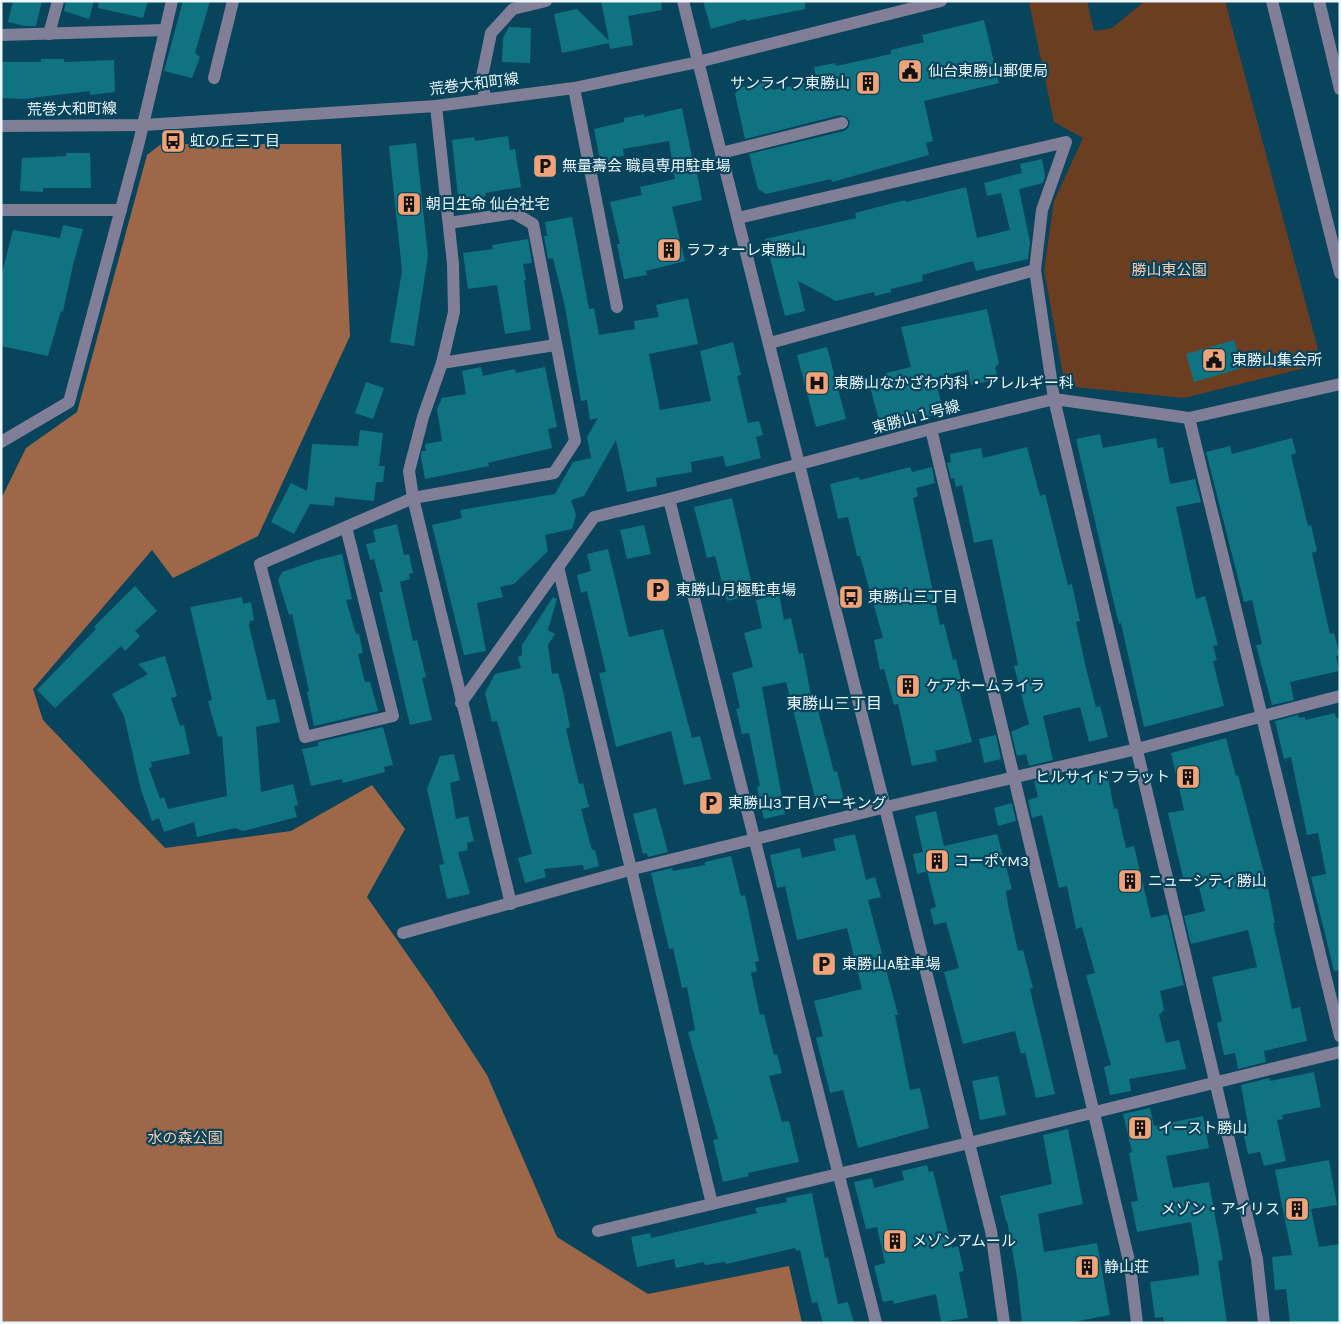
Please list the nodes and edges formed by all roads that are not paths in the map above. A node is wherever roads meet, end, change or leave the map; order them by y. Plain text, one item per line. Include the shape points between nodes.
1 (58, 1) edge
2 (172, 1) edge
3 (233, 1) edge
4 (546, 1) edge
5 (683, 1) edge
6 (941, 1) edge
7 (1272, 1) edge
8 (1319, 1) edge
9 (165, 30) junction
10 (49, 34) junction
11 (1, 35) edge
12 (698, 62) junction
13 (214, 78) dead end
14 (574, 88) junction
15 (1340, 89) edge
16 (485, 100) junction
17 (436, 106) junction
18 (842, 123) dead end
19 (144, 124) junction
20 (1, 126) edge
21 (721, 152) junction
22 (1, 210) edge
23 (121, 210) junction
24 (738, 218) junction
25 (449, 223) junction
26 (1035, 270) junction
27 (1340, 273) edge
28 (617, 307) dead end
29 (770, 343) junction
30 (555, 345) junction
31 (442, 363) junction
32 (1340, 384) edge
33 (1054, 399) junction
34 (1189, 418) junction
35 (931, 429) junction
36 (1, 442) edge
37 (800, 464) junction
38 (413, 498) junction
39 (669, 499) junction
40 (346, 527) junction
41 (558, 567) junction
42 (1340, 696) edge
43 (461, 703) junction
44 (1261, 718) junction
45 (1137, 749) junction
46 (1012, 777) junction
47 (886, 807) junction
48 (755, 839) junction
49 (632, 870) junction
50 (511, 904) junction
51 (403, 933) dead end
52 (1340, 1036) edge
53 (1340, 1052) edge
54 (1217, 1083) junction
55 (1093, 1113) junction
56 (969, 1144) junction
57 (838, 1174) junction
58 (712, 1204) junction
59 (598, 1231) dead end
60 (876, 1323) edge
61 (1004, 1323) edge
62 (1137, 1323) edge
63 (1264, 1323) edge

1 - 10 street
2 - 9 street
3 - 13 street
4 - 16 street via 513,8 491,33 482,77
5 - 12 street
6 - 12 street, 荒巻大和町線
7 - 27 street
8 - 15 street
9 - 10 street
9 - 19 street
10 - 11 street
12 - 14 street, 荒巻大和町線
12 - 21 street
14 - 16 street, 荒巻大和町線
14 - 28 street
16 - 17 street, 荒巻大和町線
17 - 19 street, 荒巻大和町線
17 - 25 street
18 - 21 street
19 - 20 street, 荒巻大和町線
19 - 23 street
21 - 24 street
22 - 23 street
23 - 36 street via 70,402
24 - 26 street via 1066,142 1042,210
24 - 29 street
25 - 30 street via 514,213 533,224
25 - 31 street via 454,264 454,312
26 - 29 street
26 - 33 street
29 - 37 street
30 - 31 street
30 - 38 street via 575,442 554,473
31 - 38 street via 409,471
32 - 34 street, 東勝山１号線
33 - 34 street, 東勝山１号線
33 - 35 street, 東勝山１号線
33 - 45 street
34 - 44 street
35 - 37 street, 東勝山１号線
35 - 46 street
37 - 39 street, 東勝山１号線
37 - 47 street
38 - 40 street
38 - 43 street
39 - 41 street, 東勝山１号線 via 594,517
39 - 48 street
40 - 40 street via 393,716 305,737 260,564
41 - 43 street, 東勝山１号線
41 - 49 street
42 - 44 street
43 - 50 street
44 - 45 street
44 - 52 street
45 - 46 street
45 - 54 street
46 - 47 street
46 - 55 street
47 - 48 street
47 - 56 street
48 - 49 street
48 - 57 street
49 - 50 street
49 - 58 street
50 - 51 street
53 - 54 street
54 - 55 street
54 - 63 street via 1257,1259
55 - 56 street
55 - 62 street via 1130,1265
56 - 57 street
56 - 61 street via 991,1231
57 - 58 street
57 - 60 street
58 - 59 street

